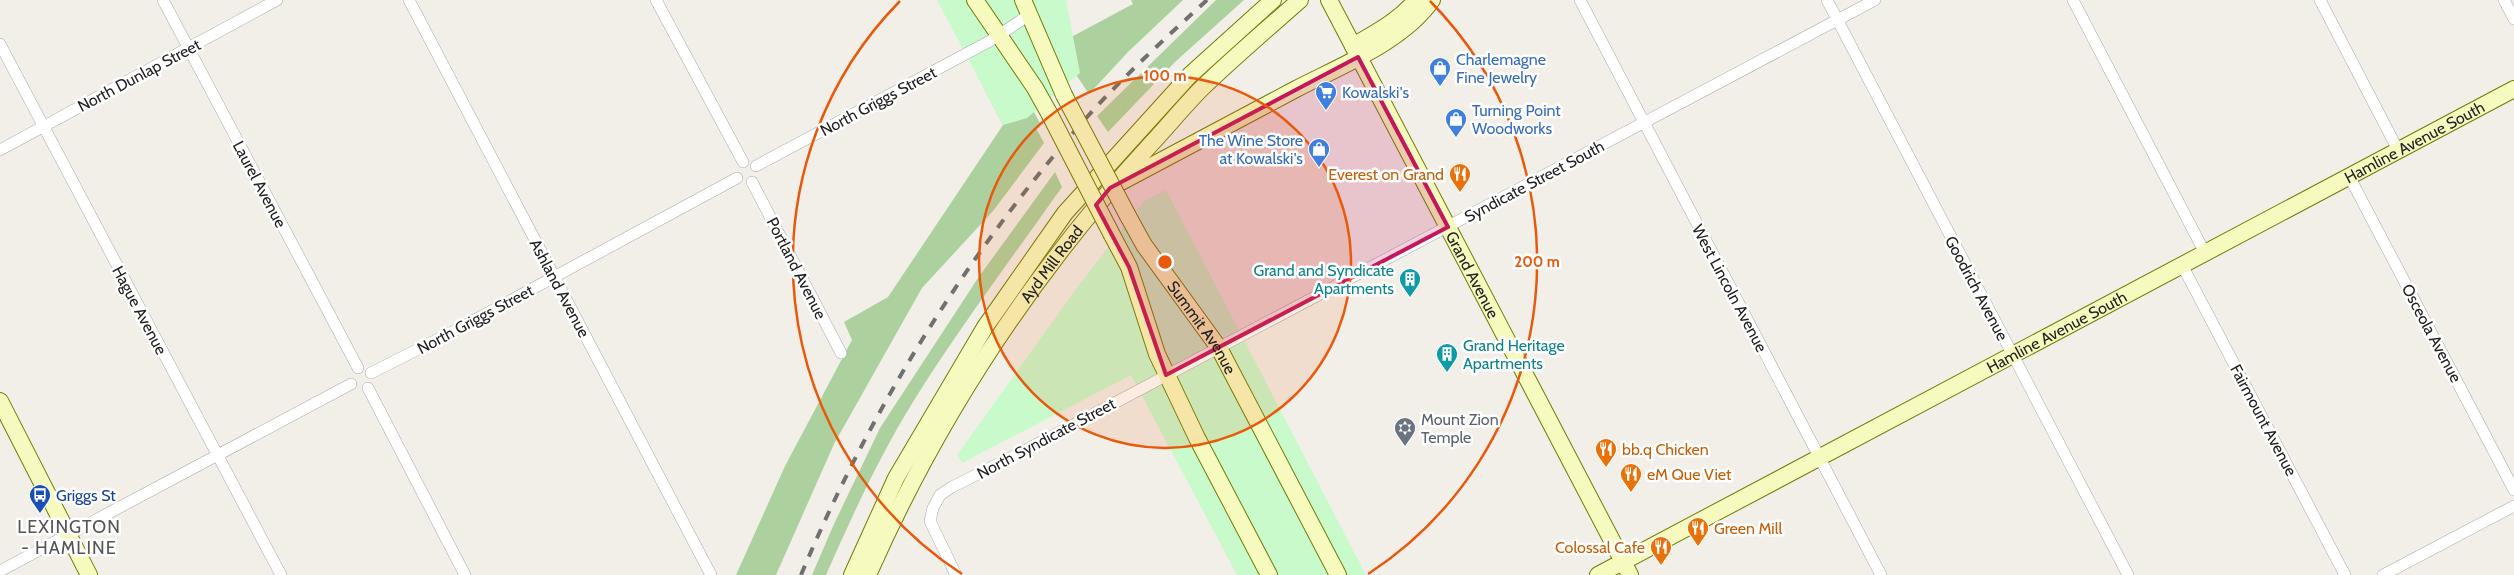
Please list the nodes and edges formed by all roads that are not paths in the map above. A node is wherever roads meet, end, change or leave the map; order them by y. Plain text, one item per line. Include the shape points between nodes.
1 (163, 0) edge
2 (277, 0) edge
3 (409, 0) edge
4 (656, 0) edge
5 (975, 0) edge
6 (1273, 0) edge
7 (1300, 0) edge
8 (1329, 0) edge
9 (1416, 0) edge
10 (1432, 0) edge
11 (1580, 0) edge
12 (1826, 0) edge
13 (1875, 0) edge
14 (2073, 0) edge
15 (2320, 0) edge
16 (2504, 0) edge
17 (1026, 8) edge
18 (2514, 19) edge
19 (1837, 20) junction
20 (999, 35) junction
21 (0, 44) edge
22 (188, 48) junction
23 (1355, 52) junction
24 (2514, 89) edge
25 (1643, 123) junction
26 (43, 126) junction
27 (0, 150) edge
28 (2398, 150) junction
29 (743, 162) junction
30 (756, 166) junction
31 (2349, 176) junction
32 (737, 178) junction
33 (752, 182) junction
34 (1110, 188) junction
35 (1448, 227) junction
36 (2205, 253) junction
37 (2182, 265) junction
38 (555, 277) junction
39 (1218, 348) junction
40 (842, 353) dead end
41 (2012, 356) junction
42 (358, 368) junction
43 (371, 373) junction
44 (1166, 375) junction
45 (351, 384) junction
46 (368, 388) junction
47 (0, 401) edge
48 (218, 456) junction
49 (1820, 458) junction
50 (2514, 490) edge
51 (2514, 506) edge
52 (69, 534) junction
53 (1627, 568) edge
54 (0, 571) edge
55 (89, 575) edge
56 (281, 575) edge
57 (465, 575) edge
58 (711, 575) edge
59 (852, 575) edge
60 (870, 575) edge
61 (956, 575) edge
62 (1269, 575) edge
63 (1338, 575) edge
64 (1598, 575) edge
65 (1881, 575) edge
66 (2128, 575) edge
67 (2345, 575) edge
68 (2383, 575) edge

1 - 22 street, Laurel Avenue
2 - 22 street, North Dunlap Street
3 - 38 street, Ashland Avenue
4 - 29 street
5 - 20 street
6 - 59 street, Ayd Mill Road via 1190,75 1065,213 985,327 901,470
7 - 34 street, Ayd Mill Road via 1202,89
8 - 23 street, Grand Avenue
9 - 23 street via 1407,11
10 - 23 street via 1402,31
11 - 25 street, West Lincoln Avenue
12 - 19 street, Goodrich Avenue
13 - 19 street, Syndicate Street South
14 - 36 street
15 - 28 street
16 - 18 street
17 - 20 street, North Griggs Street
17 - 39 street, Summit Avenue, bridge via 1064,95 1144,245
19 - 25 street, Syndicate Street South
19 - 41 street, Goodrich Avenue
20 - 30 street, North Griggs Street
20 - 44 street, bridge via 1035,88 1129,267
21 - 26 street, Hague Avenue
22 - 26 street, North Dunlap Street
22 - 42 street, Laurel Avenue
23 - 34 street
23 - 35 street, Grand Avenue
24 - 28 street, Hamline Avenue South
25 - 35 street, Syndicate Street South
25 - 49 street, West Lincoln Avenue
26 - 27 street, North Dunlap Street
26 - 48 street, Hague Avenue
28 - 31 street, Hamline Avenue South
29 - 30 street
29 - 32 street via 736,169
30 - 33 street via 758,174
31 - 36 street, Hamline Avenue South
31 - 50 street, Osceola Avenue
32 - 33 street via 743,183
32 - 38 street, North Griggs Street
33 - 40 street, Portland Avenue
34 - 60 street, Ayd Mill Road via 1051,261 986,352 932,446 880,547
35 - 39 street, Syndicate Street South
35 - 53 street, Grand Avenue
36 - 37 street, Hamline Avenue South
37 - 41 street, Hamline Avenue South
37 - 67 street, Fairmount Avenue
38 - 43 street, North Griggs Street
38 - 58 street, Ashland Avenue
39 - 44 street, Syndicate Street South
39 - 63 street, Summit Avenue
41 - 49 street, Hamline Avenue South
41 - 66 street, Goodrich Avenue
42 - 43 street
42 - 45 street via 350,377
43 - 46 street via 372,382
44 - 61 street, North Syndicate Street via 940,495 930,521
44 - 62 street
45 - 46 street via 360,390
45 - 48 street
46 - 57 street
47 - 52 street
48 - 52 street
48 - 56 street, Hague Avenue
49 - 53 street, Hamline Avenue South
49 - 65 street, West Lincoln Avenue
51 - 68 street
52 - 54 street
52 - 55 street
53 - 64 street, Hamline Avenue South

